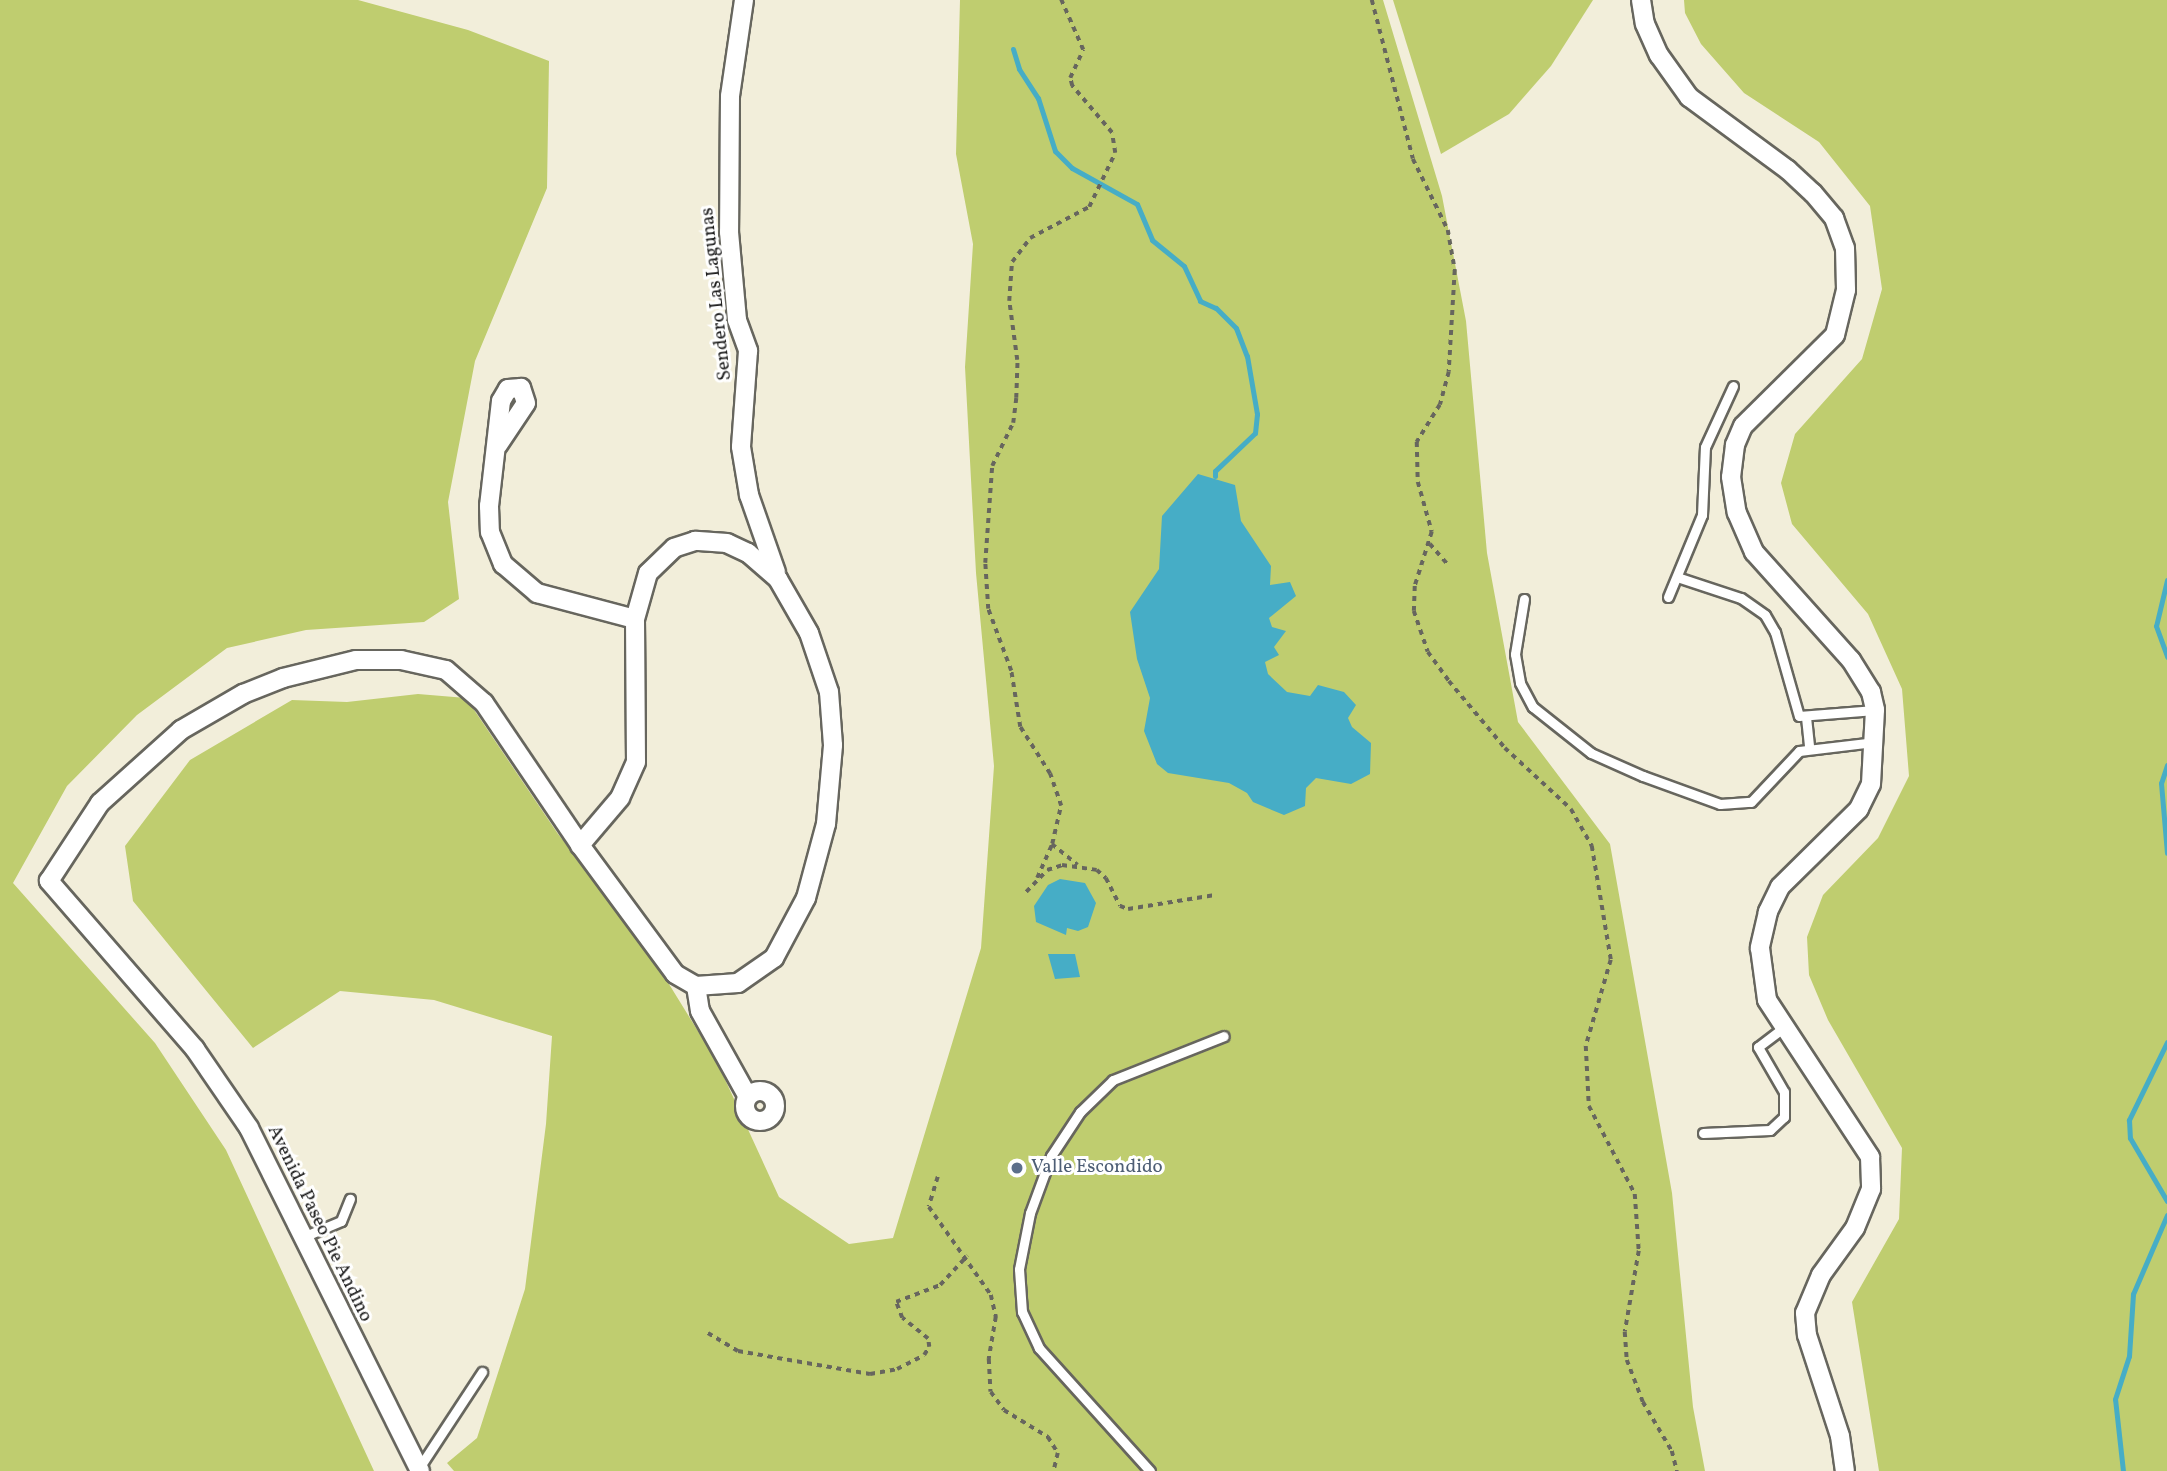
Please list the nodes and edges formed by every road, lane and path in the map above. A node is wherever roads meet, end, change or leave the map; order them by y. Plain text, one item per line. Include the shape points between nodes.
1 (744, 0) edge
2 (1061, 0) edge
3 (1372, 0) edge
4 (1641, 0) edge
5 (1733, 386) dead end
6 (498, 444) dead end
7 (761, 533) junction
8 (1430, 544) junction
9 (738, 548) junction
10 (1449, 566) dead end
11 (1676, 577) junction
12 (778, 579) junction
13 (1668, 597) dead end
14 (1524, 599) dead end
15 (635, 619) junction
16 (1875, 710) junction
17 (1806, 717) junction
18 (1875, 742) junction
19 (1809, 747) junction
20 (1052, 844) junction
21 (580, 845) junction
22 (1080, 866) junction
23 (1037, 878) junction
24 (1026, 892) dead end
25 (1215, 895) dead end
26 (696, 986) junction
27 (1782, 1029) junction
28 (1224, 1036) dead end
29 (748, 1097) dead end
30 (1703, 1133) dead end
31 (938, 1177) dead end
32 (350, 1199) dead end
33 (303, 1237) junction
34 (967, 1256) junction
35 (708, 1333) dead end
36 (482, 1372) dead end
37 (419, 1470) edge
38 (1054, 1471) edge
39 (1150, 1471) edge
40 (1677, 1471) edge
41 (1845, 1471) edge

1 - 7 street, Sendero Las Lagunas via 730,96 727,198 737,320 748,351 741,447
2 - 20 path via 1083,50 1070,78 1072,86 1112,133 1111,167 1089,207 1030,238 1012,262 1009,301 1017,360 1016,398 1013,424 992,466 986,526 988,608 1011,671 1020,727 1050,774 1061,806
3 - 8 path via 1413,159 1454,252 1449,372 1440,405 1417,442 1418,482 1430,517
4 - 16 street via 1658,55 1689,97 1813,194 1834,218 1845,248 1846,290 1835,335 1743,426 1735,444 1731,477 1737,513 1754,552 1852,660 1871,692
5 - 11 lane via 1705,447 1705,503
6 - 15 street via 488,518 502,564 537,593
7 - 9 street via 754,542
7 - 12 street, Sendero Las Lagunas
8 - 10 path
8 - 40 path via 1415,586 1414,611 1428,652 1505,748 1571,809 1592,846 1611,960 1586,1046 1589,1106 1635,1194 1639,1251 1625,1332 1628,1360 1643,1402 1672,1451
9 - 12 street
9 - 15 street via 708,540 674,548 643,582
11 - 13 lane
11 - 17 lane via 1741,598 1765,615 1775,632 1794,707 1799,716
12 - 26 street via 805,625 829,692 833,745 826,824 806,898 774,958 738,984
14 - 19 lane via 1515,654 1520,683 1533,707 1591,753 1720,804 1736,804 1751,802 1766,790 1783,764
15 - 21 street via 636,762 620,798
16 - 17 lane
16 - 18 street
17 - 19 lane
18 - 19 lane
18 - 27 street via 1871,784 1859,809 1780,887 1768,912 1760,948 1761,972 1767,1000
20 - 22 path
20 - 23 path
21 - 26 street via 666,965
21 - 33 street, Avenida Paseo Pie Andino via 484,703 446,670 401,660 356,660 283,678 243,694 181,730 100,803 49,881 195,1049 249,1128
22 - 23 path via 1062,865
22 - 25 path via 1106,878 1120,906 1128,909
23 - 24 path
26 - 29 street via 700,1011
27 - 30 lane via 1758,1046 1784,1092 1784,1117 1770,1130
27 - 41 street via 1853,1126 1870,1157 1871,1189 1855,1228 1821,1275 1805,1313 1807,1335 1840,1436
28 - 39 lane via 1113,1080 1080,1112 1051,1156 1030,1213 1019,1269 1021,1312 1039,1348
31 - 34 path via 929,1207
32 - 33 lane via 341,1221
33 - 37 street, Avenida Paseo Pie Andino
34 - 35 path via 940,1285 896,1302 902,1318 928,1339 929,1347 924,1355 897,1369 870,1374 738,1351
34 - 38 path via 992,1295 996,1317 989,1359 991,1392 1004,1410 1048,1437 1058,1453
36 - 37 lane

